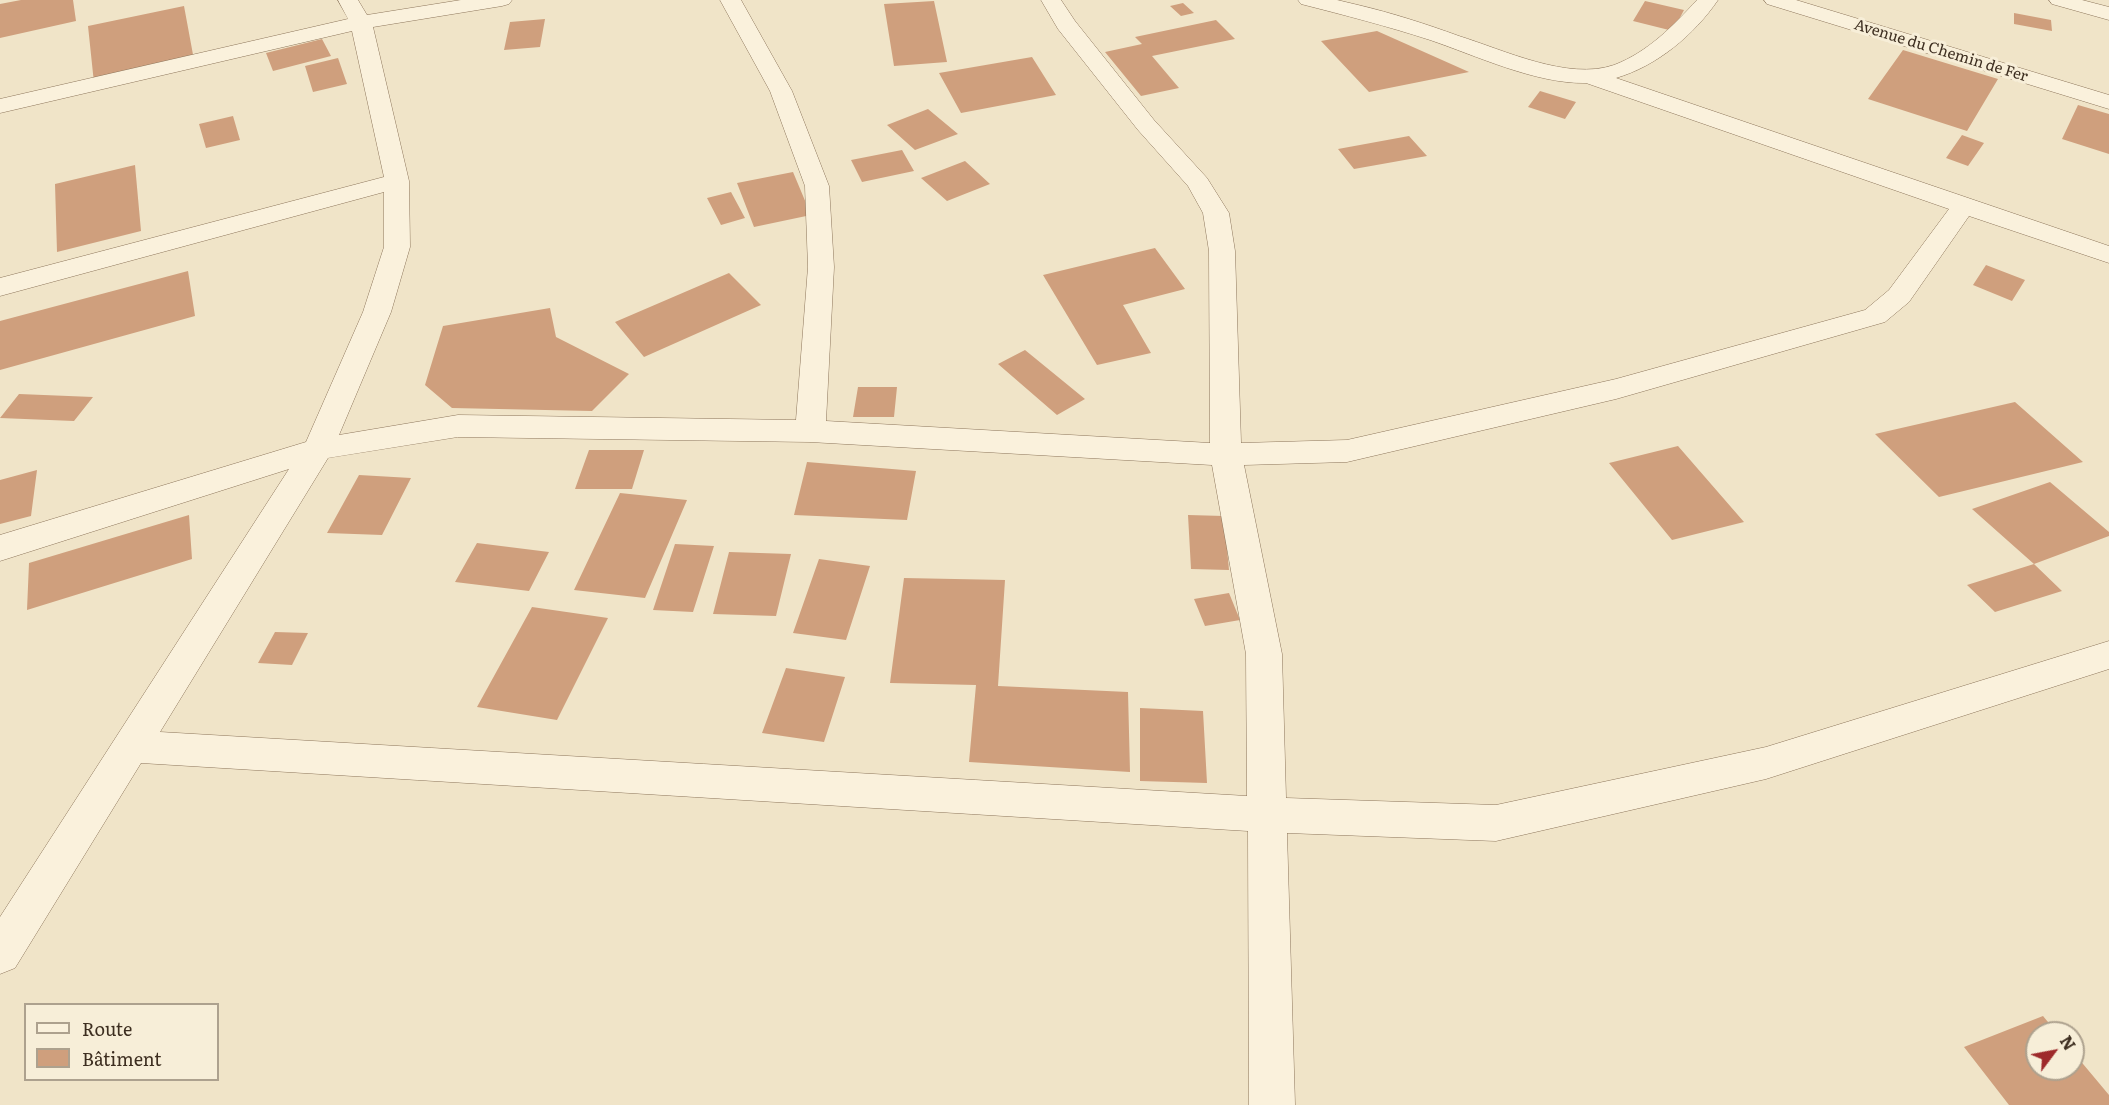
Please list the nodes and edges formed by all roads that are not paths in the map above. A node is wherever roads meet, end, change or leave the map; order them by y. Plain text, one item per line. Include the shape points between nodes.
1 (502, 0) edge
2 (730, 0) edge
3 (1051, 0) edge
4 (1308, 0) edge
5 (1708, 0) edge
6 (1774, 0) edge
7 (2060, 0) edge
8 (354, 11) edge
9 (2109, 14) edge
10 (1590, 77) junction
11 (2109, 102) edge
12 (0, 106) edge
13 (397, 181) junction
14 (1964, 205) junction
15 (2109, 255) edge
16 (0, 287) edge
17 (810, 431) junction
18 (318, 449) junction
19 (1226, 455) junction
20 (0, 548) edge
21 (2109, 655) edge
22 (133, 746) junction
23 (1268, 816) junction
24 (0, 954) edge
25 (1272, 1105) edge

1 - 8 street
2 - 17 street via 781,91 818,186 822,267
3 - 19 street via 1146,125 1198,183 1216,213 1222,250
4 - 10 street via 1374,15 1540,69
5 - 10 street via 1669,43 1650,57 1609,74
6 - 11 street, Avenue du Chemin de Fer
7 - 9 street
8 - 12 street
8 - 13 street
10 - 14 street
13 - 16 street
13 - 18 street via 397,247 378,312
14 - 15 street
14 - 19 street via 1899,296 1875,316 1616,389 1347,451
17 - 18 street via 458,426
17 - 19 street
18 - 20 street
18 - 22 street
19 - 23 street via 1264,654
21 - 23 street via 1766,763 1496,822
22 - 23 street
22 - 24 street
23 - 25 street

